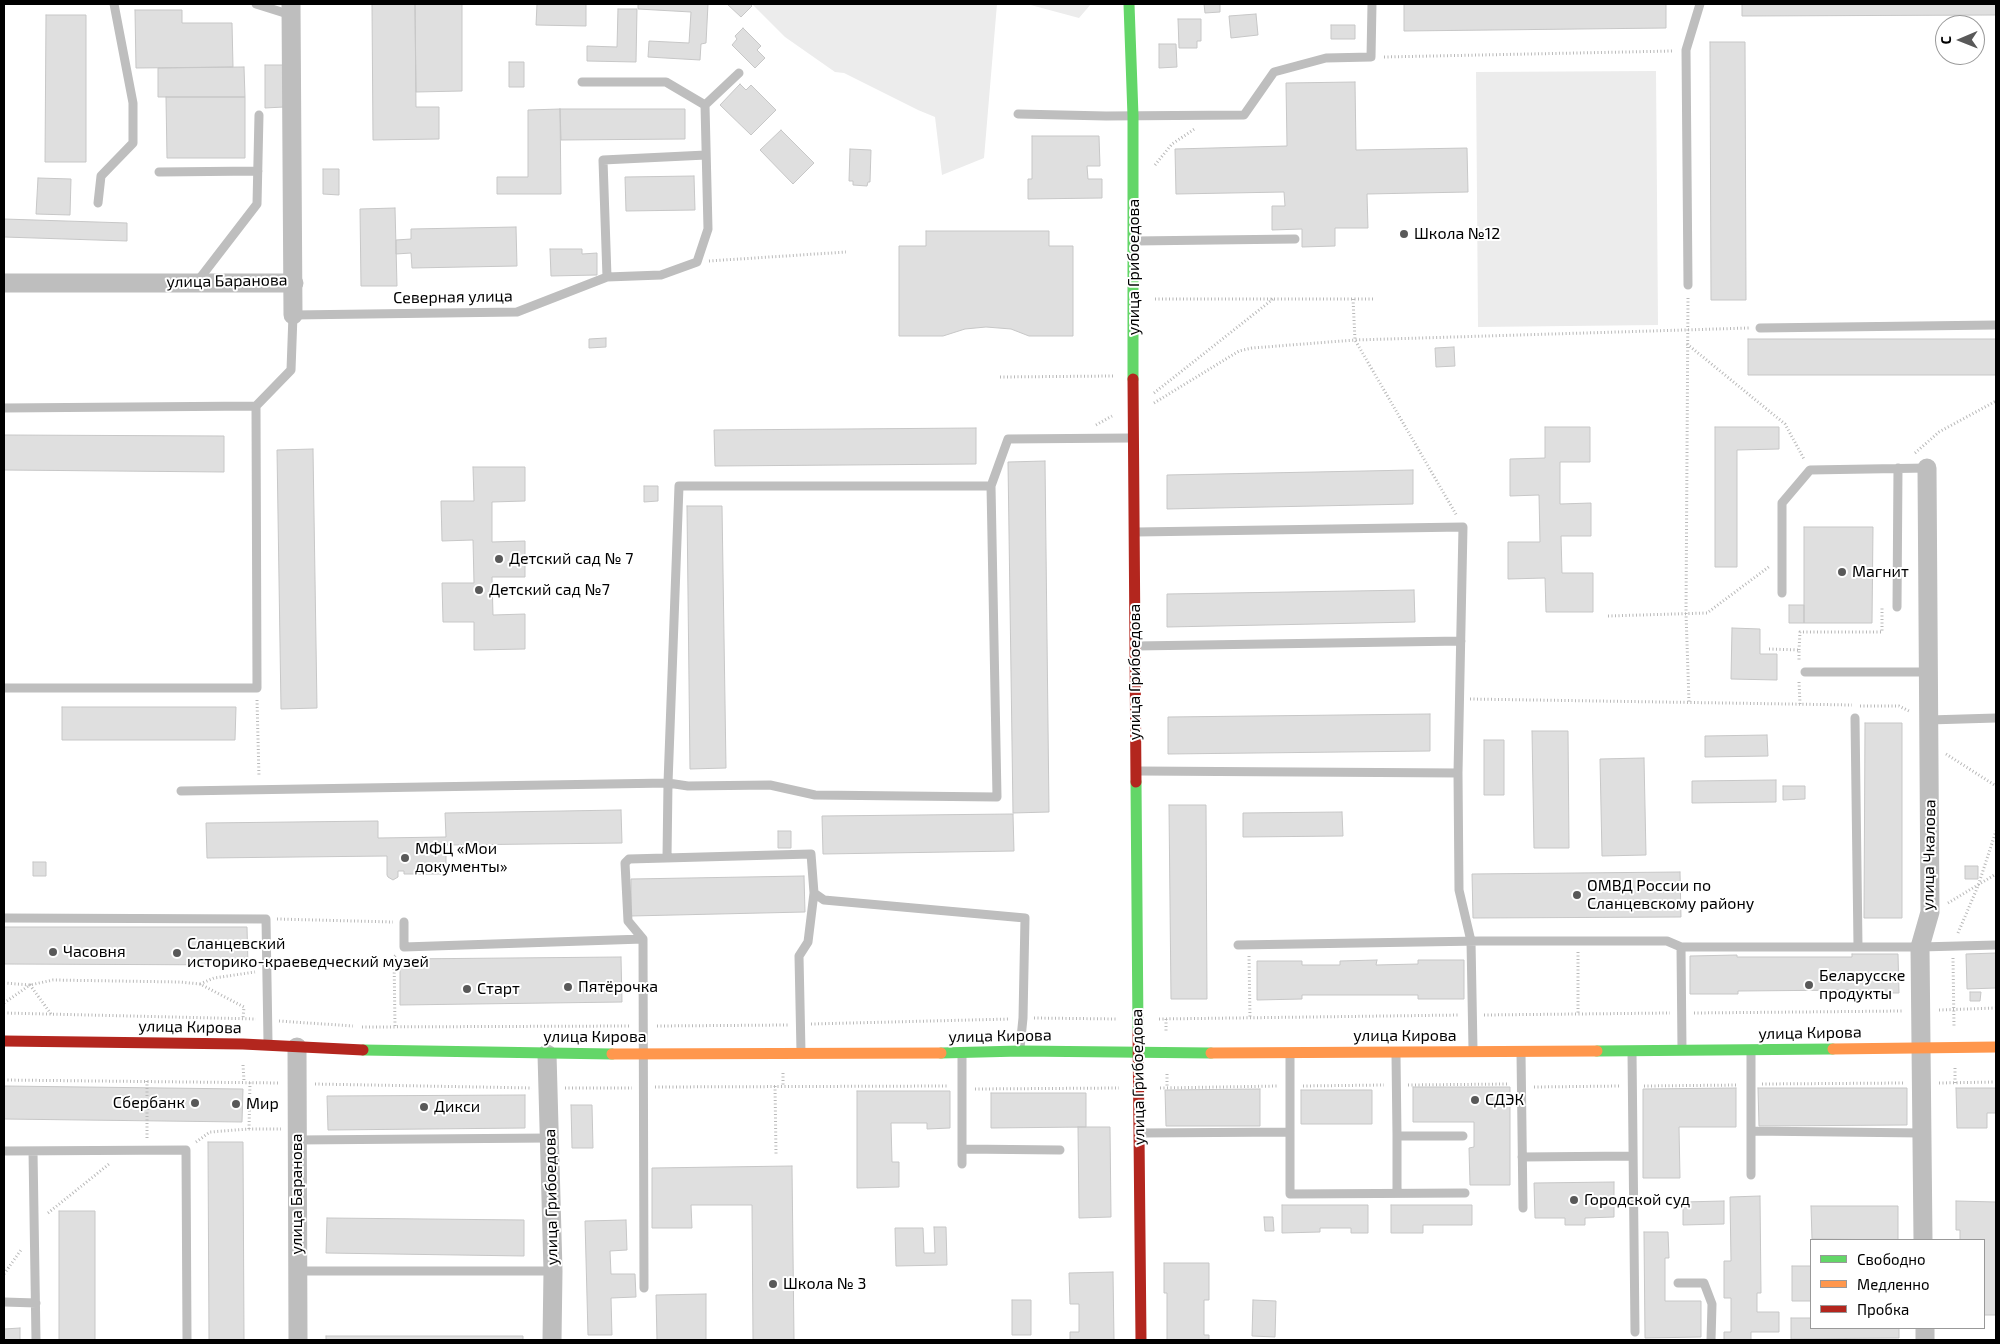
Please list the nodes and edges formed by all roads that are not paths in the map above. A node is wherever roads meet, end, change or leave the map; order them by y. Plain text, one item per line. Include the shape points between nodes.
1 (114, 4) edge
2 (256, 4) edge
3 (1129, 4) edge
4 (1372, 4) edge
5 (1700, 4) edge
6 (291, 9) edge
7 (739, 74) dead end
8 (582, 82) dead end
9 (705, 105) junction
10 (1018, 114) dead end
11 (259, 116) dead end
12 (1133, 116) junction
13 (706, 155) junction
14 (258, 171) junction
15 (159, 172) dead end
16 (98, 203) dead end
17 (1295, 239) dead end
18 (1134, 241) junction
19 (607, 277) junction
20 (4, 283) edge
21 (197, 283) junction
22 (294, 283) junction
23 (1688, 285) road end
24 (293, 315) junction
25 (1996, 325) edge
26 (1760, 328) road end
27 (256, 406) junction
28 (4, 408) edge
29 (1133, 438) junction
30 (1898, 468) junction
31 (1927, 468) joint
32 (991, 486) junction
33 (1134, 532) junction
34 (1782, 593) dead end
35 (1897, 607) road end
36 (1461, 641) junction
37 (1135, 646) junction
38 (1805, 672) dead end
39 (1928, 672) junction
40 (4, 688) edge
41 (1856, 718) dead end
42 (1996, 718) edge
43 (1929, 720) junction
44 (1136, 771) junction
45 (1458, 773) junction
46 (668, 783) junction
47 (182, 791) dead end
48 (667, 857) junction
49 (814, 893) junction
50 (4, 918) edge
51 (404, 922) road end
52 (643, 939) junction
53 (1471, 941) junction
54 (1238, 945) dead end
55 (1996, 945) edge
56 (1858, 946) junction
57 (1681, 947) junction
58 (1920, 948) junction
59 (4, 1041) edge
60 (268, 1045) junction
61 (297, 1047) junction
62 (1996, 1047) edge
63 (1921, 1048) junction
64 (1751, 1050) junction
65 (1020, 1051) junction
66 (1521, 1051) junction
67 (1632, 1051) junction
68 (1682, 1051) junction
69 (1290, 1052) junction
70 (1396, 1052) junction
71 (1473, 1052) junction
72 (801, 1053) junction
73 (962, 1053) junction
74 (1138, 1053) junction
75 (547, 1054) junction
76 (643, 1054) junction
77 (1751, 1131) junction
78 (1290, 1132) junction
79 (1139, 1133) junction
80 (1922, 1133) junction
81 (297, 1135) junction
82 (1397, 1136) junction
83 (1463, 1136) dead end
84 (549, 1138) junction
85 (962, 1149) junction
86 (1060, 1150) dead end
87 (4, 1151) edge
88 (34, 1151) junction
89 (1633, 1156) junction
90 (1522, 1157) junction
91 (962, 1164) dead end
92 (1751, 1175) dead end
93 (1397, 1193) junction
94 (1465, 1193) dead end
95 (1523, 1208) dead end
96 (1923, 1239) edge
97 (298, 1271) junction
98 (553, 1271) junction
99 (1678, 1283) dead end
100 (644, 1288) dead end
101 (4, 1302) edge
102 (36, 1303) junction
103 (1635, 1332) dead end
104 (36, 1340) edge
105 (187, 1340) edge
106 (298, 1340) edge
107 (552, 1340) edge
108 (1141, 1340) edge
109 (1711, 1340) edge

1 - 16 lane via 132,103 133,144 101,176
2 - 6 lane
3 - 12 street, улица Грибоедова
4 - 12 lane via 1371,57 1326,58 1274,72 1244,115
5 - 23 lane via 1686,50
6 - 22 street, улица Баранова
7 - 9 lane
8 - 9 lane via 666,82
9 - 13 lane
10 - 12 lane
11 - 14 lane
12 - 18 street, улица Грибоедова
13 - 19 lane via 708,229 697,262 661,276
13 - 19 lane via 603,160
14 - 15 lane
14 - 21 lane via 257,204
17 - 18 lane
18 - 29 street, улица Грибоедова
19 - 24 lane, Северная улица via 517,312
20 - 21 street, улица Баранова
21 - 22 street, улица Баранова
22 - 24 street
24 - 27 lane via 292,370
25 - 26 lane
27 - 28 lane
27 - 40 lane via 257,688
29 - 32 lane via 1008,439
29 - 33 street, улица Грибоедова
30 - 31 lane
30 - 34 lane via 1810,470 1782,503
30 - 35 lane
31 - 39 street, улица Чкалова
32 - 46 lane via 679,486
32 - 46 lane via 997,797 815,795 770,785 688,786
33 - 36 lane via 1463,527
33 - 37 street, улица Грибоедова
36 - 37 lane
36 - 45 lane
37 - 44 street, улица Грибоедова
38 - 39 lane
39 - 43 street, улица Чкалова
41 - 56 lane
42 - 43 lane
43 - 58 street, улица Чкалова via 1930,912
44 - 45 lane
44 - 74 street, улица Грибоедова
45 - 53 lane via 1459,890
46 - 47 lane
46 - 48 lane
48 - 49 lane via 810,854
48 - 52 lane via 629,859 626,864 628,921
49 - 65 lane via 824,900 1025,918
49 - 72 lane via 808,942 799,956
50 - 60 lane via 266,919 271,994
51 - 52 lane via 404,947
52 - 76 lane
53 - 54 lane
53 - 57 lane via 1667,941
53 - 71 lane
55 - 58 lane
56 - 57 lane
56 - 58 lane
57 - 68 lane
58 - 63 street, улица Чкалова
59 - 60 street, улица Кирова
60 - 61 street, улица Кирова
61 - 75 street, улица Кирова
61 - 81 street, улица Баранова
62 - 63 street, улица Кирова
63 - 64 street, улица Кирова
63 - 80 street, улица Чкалова
64 - 68 street, улица Кирова
64 - 77 lane
65 - 73 street, улица Кирова
65 - 74 street, улица Кирова
66 - 67 street, улица Кирова
66 - 71 street, улица Кирова
66 - 90 lane
67 - 68 street, улица Кирова
67 - 89 lane
69 - 70 street, улица Кирова
69 - 74 street, улица Кирова
69 - 78 lane
70 - 71 street, улица Кирова
70 - 82 lane
72 - 73 street, улица Кирова
72 - 76 street, улица Кирова
73 - 85 lane
74 - 79 street, улица Грибоедова
75 - 76 street, улица Кирова
75 - 84 street, улица Грибоедова
76 - 100 lane
77 - 80 lane
77 - 92 lane
78 - 79 lane
78 - 93 lane via 1290,1194
79 - 108 street, улица Грибоедова
80 - 96 street, улица Чкалова
81 - 84 lane
81 - 97 street, улица Баранова
82 - 83 lane
82 - 93 lane
84 - 98 street, улица Грибоедова
85 - 86 lane
85 - 91 lane
87 - 88 lane
88 - 102 lane
88 - 105 lane via 186,1150
89 - 90 lane
89 - 103 lane
90 - 95 lane
93 - 94 lane
97 - 98 lane
97 - 106 street, улица Баранова
98 - 107 street, улица Грибоедова
99 - 109 lane via 1704,1283 1712,1304
101 - 102 lane
102 - 104 lane

